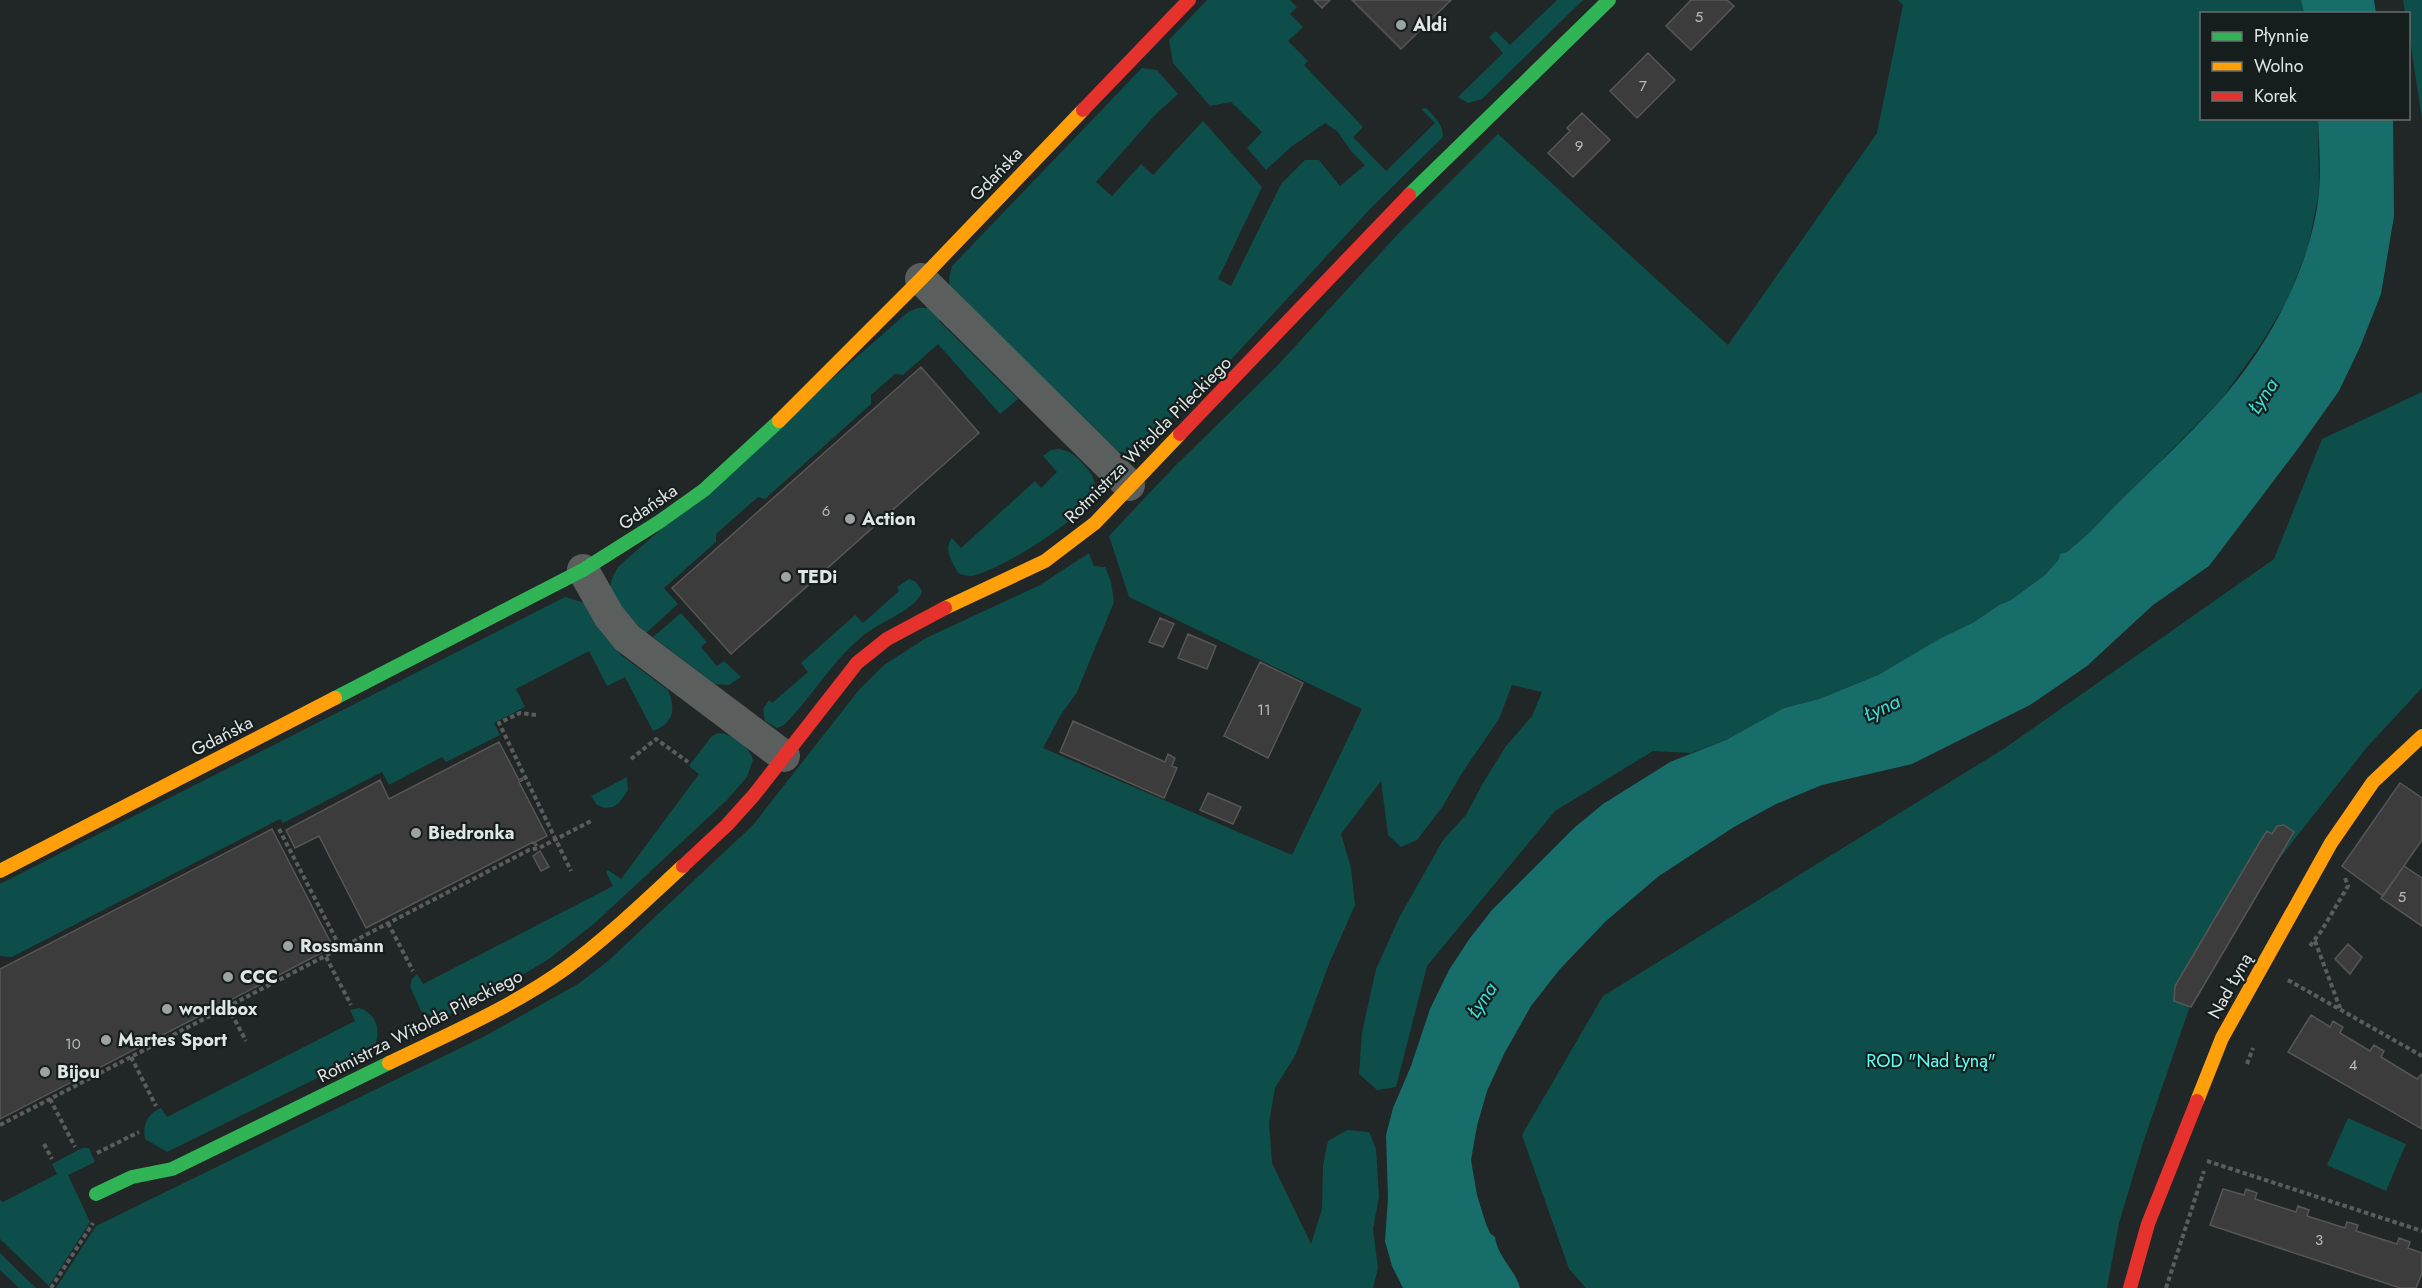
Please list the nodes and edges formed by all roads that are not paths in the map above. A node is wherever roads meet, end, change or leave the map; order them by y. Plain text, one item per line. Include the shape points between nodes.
1 (1189, 0) edge
2 (1609, 0) edge
3 (921, 279) junction
4 (1129, 485) junction
5 (583, 570) junction
6 (2422, 736) edge
7 (784, 756) junction
8 (0, 871) edge
9 (96, 1194) road end
10 (2130, 1288) edge

1 - 3 street, Gdańska
2 - 4 street, Rotmistrza Witolda Pileckiego via 1395,209 1196,420
3 - 4 street
3 - 5 street, Gdańska via 727,470 659,522
4 - 7 street, Rotmistrza Witolda Pileckiego via 1095,523 1045,561 926,616 887,639 857,663
5 - 7 street via 609,616 627,638
5 - 8 street, Gdańska
6 - 10 street, Nad Łyną via 2373,782 2331,843 2222,1038 2148,1224
7 - 9 street, Rotmistrza Witolda Pileckiego via 754,795 689,861 602,940 538,986 492,1013 172,1169 132,1177

